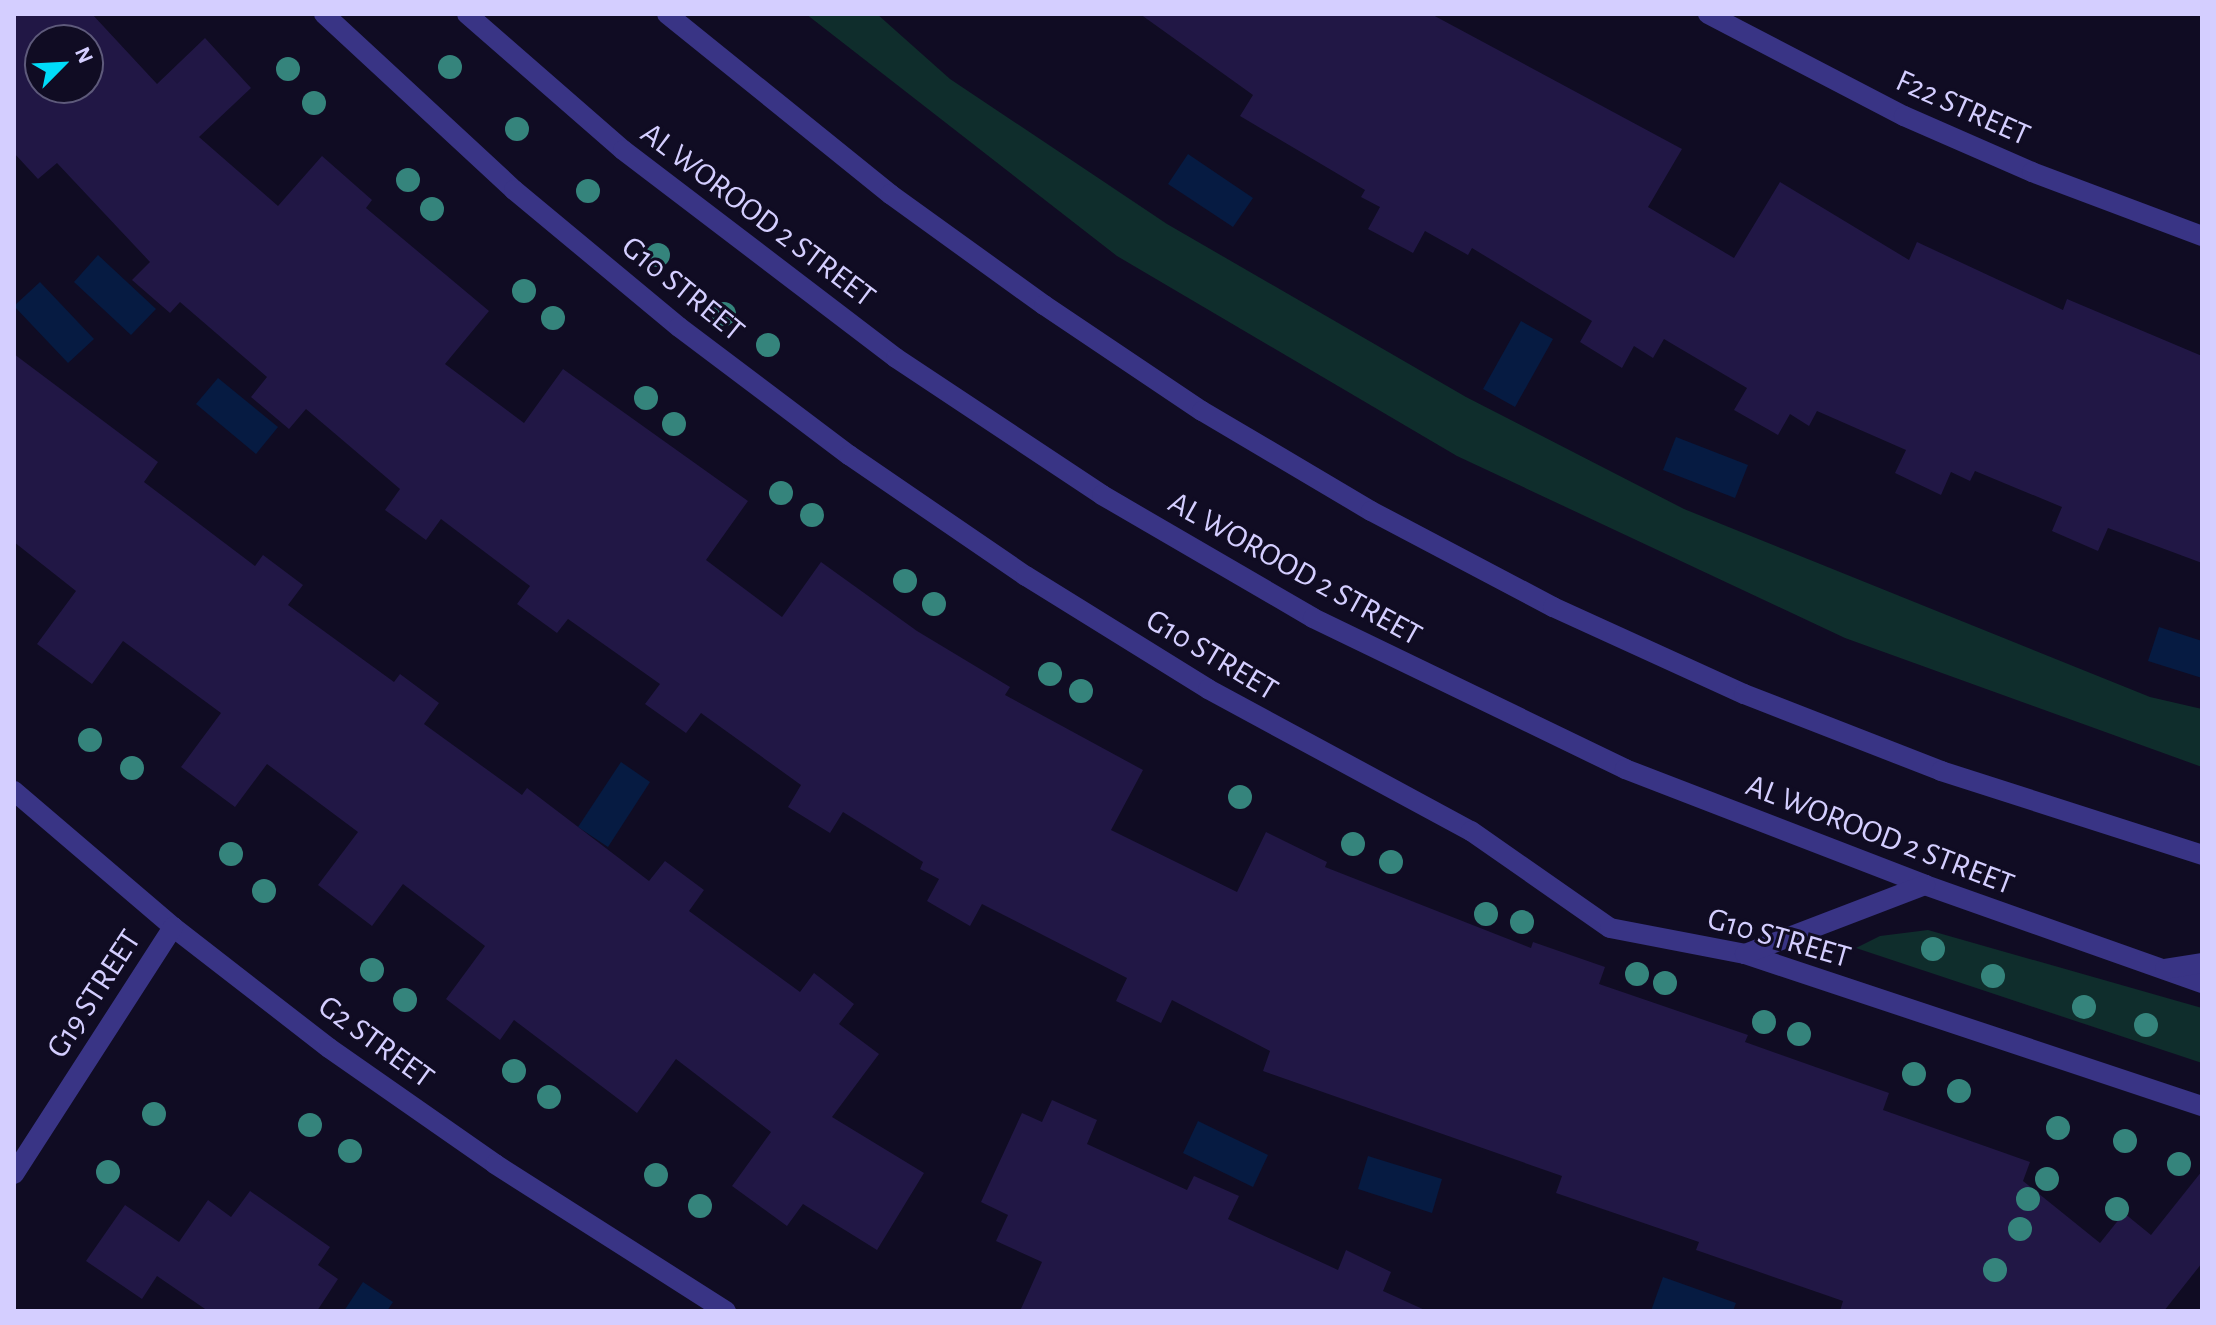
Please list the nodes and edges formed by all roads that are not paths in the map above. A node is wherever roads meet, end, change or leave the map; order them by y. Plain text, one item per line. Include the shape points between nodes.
1 (324, 14) edge
2 (467, 14) edge
3 (667, 14) edge
4 (1708, 14) edge
5 (2202, 236) edge
6 (14, 791) edge
7 (2202, 855) edge
8 (1925, 885) junction
9 (173, 927) junction
10 (1745, 954) junction
11 (2202, 963) edge
12 (2157, 970) junction
13 (2202, 983) edge
14 (2202, 1106) edge
15 (14, 1174) edge
16 (726, 1311) edge

1 - 10 street, G10 STREET via 514,190 679,327 849,455 1026,576 1208,689 1471,831 1610,928
2 - 8 street, AL WOROOD 2 STREET via 623,150 758,257 896,358 1102,495 1313,618 1469,698 1625,769
3 - 7 street via 890,194 1044,305 1202,411 1371,511 1553,607 1744,694 1941,771
4 - 5 street, F22 STREET via 1918,122
6 - 9 street, G2 STREET
8 - 10 street
8 - 12 street, AL WOROOD 2 STREET
9 - 15 street, G19 STREET
9 - 16 street, G2 STREET via 329,1048 495,1164
10 - 14 street, G10 STREET
11 - 12 street
12 - 13 street, AL WOROOD 2 STREET

